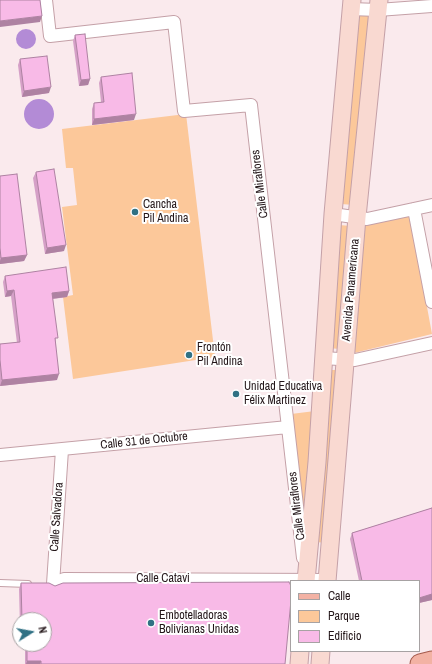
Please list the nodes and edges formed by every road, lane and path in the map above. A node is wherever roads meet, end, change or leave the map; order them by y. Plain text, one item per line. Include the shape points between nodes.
1 (46, 0) edge
2 (352, 4) edge
3 (379, 5) edge
4 (432, 6) edge
5 (432, 205) edge
6 (414, 209) junction
7 (333, 214) junction
8 (357, 217) junction
9 (432, 302) edge
10 (432, 343) edge
11 (323, 358) junction
12 (346, 360) junction
13 (288, 427) junction
14 (62, 450) junction
15 (0, 455) edge
16 (306, 580) edge
17 (328, 580) edge
18 (0, 583) edge
19 (38, 584) edge
20 (49, 584) joint
21 (300, 652) edge
22 (321, 652) edge
23 (432, 661) edge
24 (299, 664) edge
25 (320, 664) edge
26 (420, 664) edge

1 - 13 street, Calle Miraflores via 50,36 174,22 184,111 251,105
2 - 3 street
2 - 7 main road, Avenida Panamericana
3 - 4 street
3 - 8 main road, Avenida Panamericana
5 - 6 street
6 - 8 street via 367,219
6 - 9 street
7 - 8 street
7 - 11 main road, Avenida Panamericana
8 - 12 main road, Avenida Panamericana
10 - 12 street
11 - 12 street
11 - 16 main road, Avenida Panamericana
12 - 17 main road, Avenida Panamericana
13 - 14 street, Calle 31 de Octubre
13 - 16 street, Calle Miraflores
14 - 15 street, Calle 31 de Octubre
14 - 20 street, Calle Salvadora
16 - 20 street, Calle Catavi via 64,579
18 - 19 lane
21 - 24 main road
22 - 25 main road
23 - 26 main road

